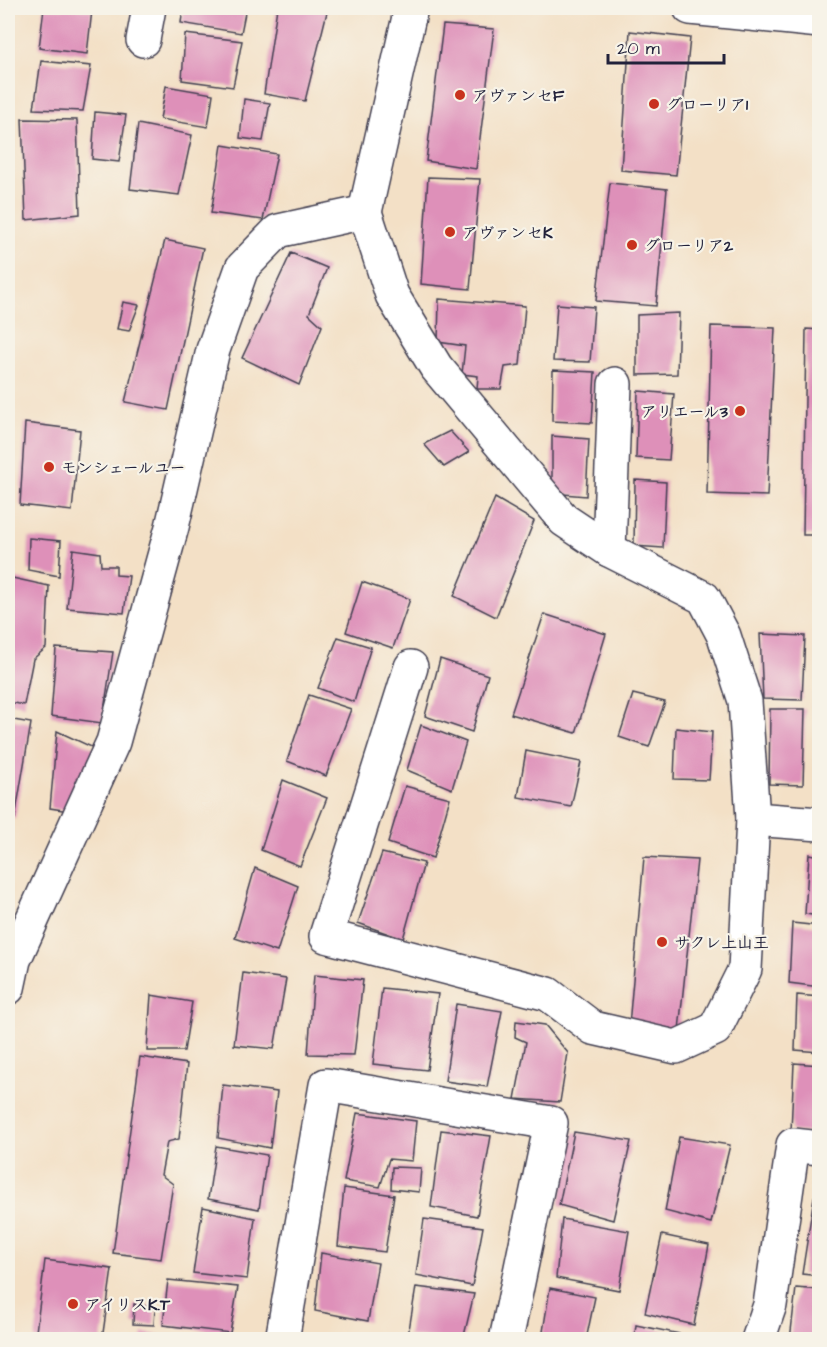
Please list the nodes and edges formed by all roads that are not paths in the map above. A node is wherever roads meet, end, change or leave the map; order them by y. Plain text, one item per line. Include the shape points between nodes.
1 (149, 8) edge
2 (411, 8) edge
3 (690, 8) edge
4 (819, 21) edge
5 (142, 40) dead end
6 (365, 212) junction
7 (615, 384) dead end
8 (609, 550) junction
9 (411, 667) dead end
10 (753, 819) junction
11 (819, 824) edge
12 (8, 988) edge
13 (819, 1148) edge
14 (282, 1340) edge
15 (506, 1340) edge
16 (758, 1340) edge

1 - 5 street
2 - 6 street
3 - 4 street
6 - 8 street via 392,295 436,368 564,520
6 - 12 street via 278,231 242,268 213,350 172,527 113,742 14,960
7 - 8 street
8 - 10 street via 704,598 724,636 745,702
9 - 10 street via 326,936 548,994 592,1028 676,1047 715,1029 745,969
10 - 11 street
13 - 16 street via 794,1145 770,1305
14 - 15 street via 326,1086 551,1123

